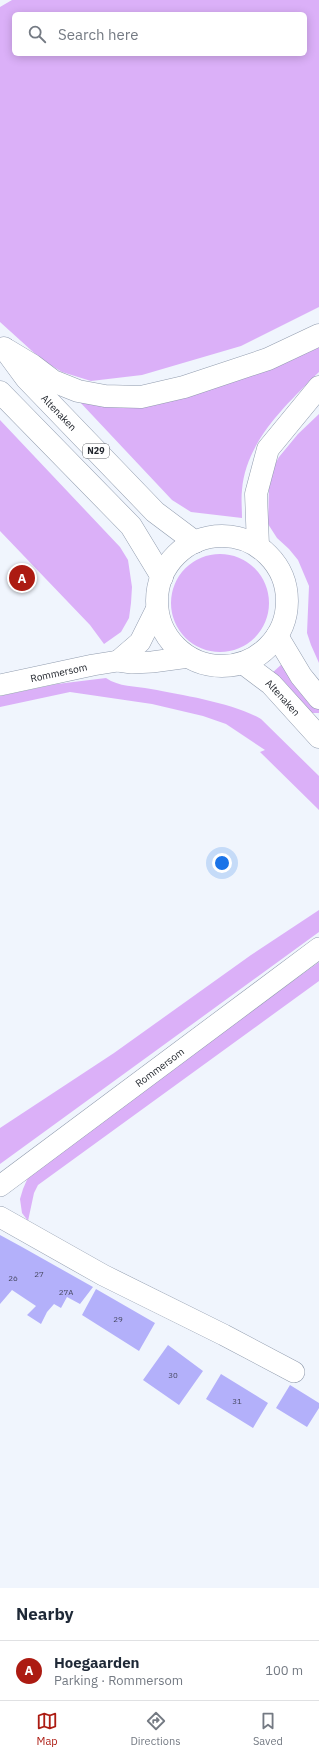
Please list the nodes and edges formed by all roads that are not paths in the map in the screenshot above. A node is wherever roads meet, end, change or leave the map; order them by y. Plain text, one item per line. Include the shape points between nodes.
1 (319, 335) edge
2 (3, 347) edge
3 (319, 387) edge
4 (0, 392) edge
5 (195, 542) junction
6 (258, 546) junction
7 (162, 577) junction
8 (158, 608) junction
9 (277, 636) junction
10 (189, 657) junction
11 (118, 661) junction
12 (243, 663) junction
13 (0, 685) edge
14 (319, 698) edge
15 (319, 737) edge
16 (319, 948) edge
17 (0, 1186) edge
18 (0, 1218) edge
19 (294, 1372) dead end

1 - 2 main road via 268,359 184,387 141,397 105,396 78,391 53,381
2 - 5 main road, Altenaken / N29 via 26,378 155,512
3 - 6 main road via 268,449 256,494
4 - 7 main road, N29 via 132,526
5 - 6 main road via 214,536 227,536
5 - 7 main road via 179,552
6 - 9 main road via 277,567 285,586 286,610
7 - 8 main road via 157,593
8 - 10 main road via 162,625 169,638 177,649
8 - 11 street via 140,642
9 - 12 main road via 267,649
9 - 14 main road via 301,676
10 - 11 street, Rommersom via 132,663
10 - 12 main road via 208,665
11 - 13 street, Rommersom
12 - 15 main road, Altenaken via 271,684
16 - 17 street, Rommersom
18 - 19 street via 103,1275

